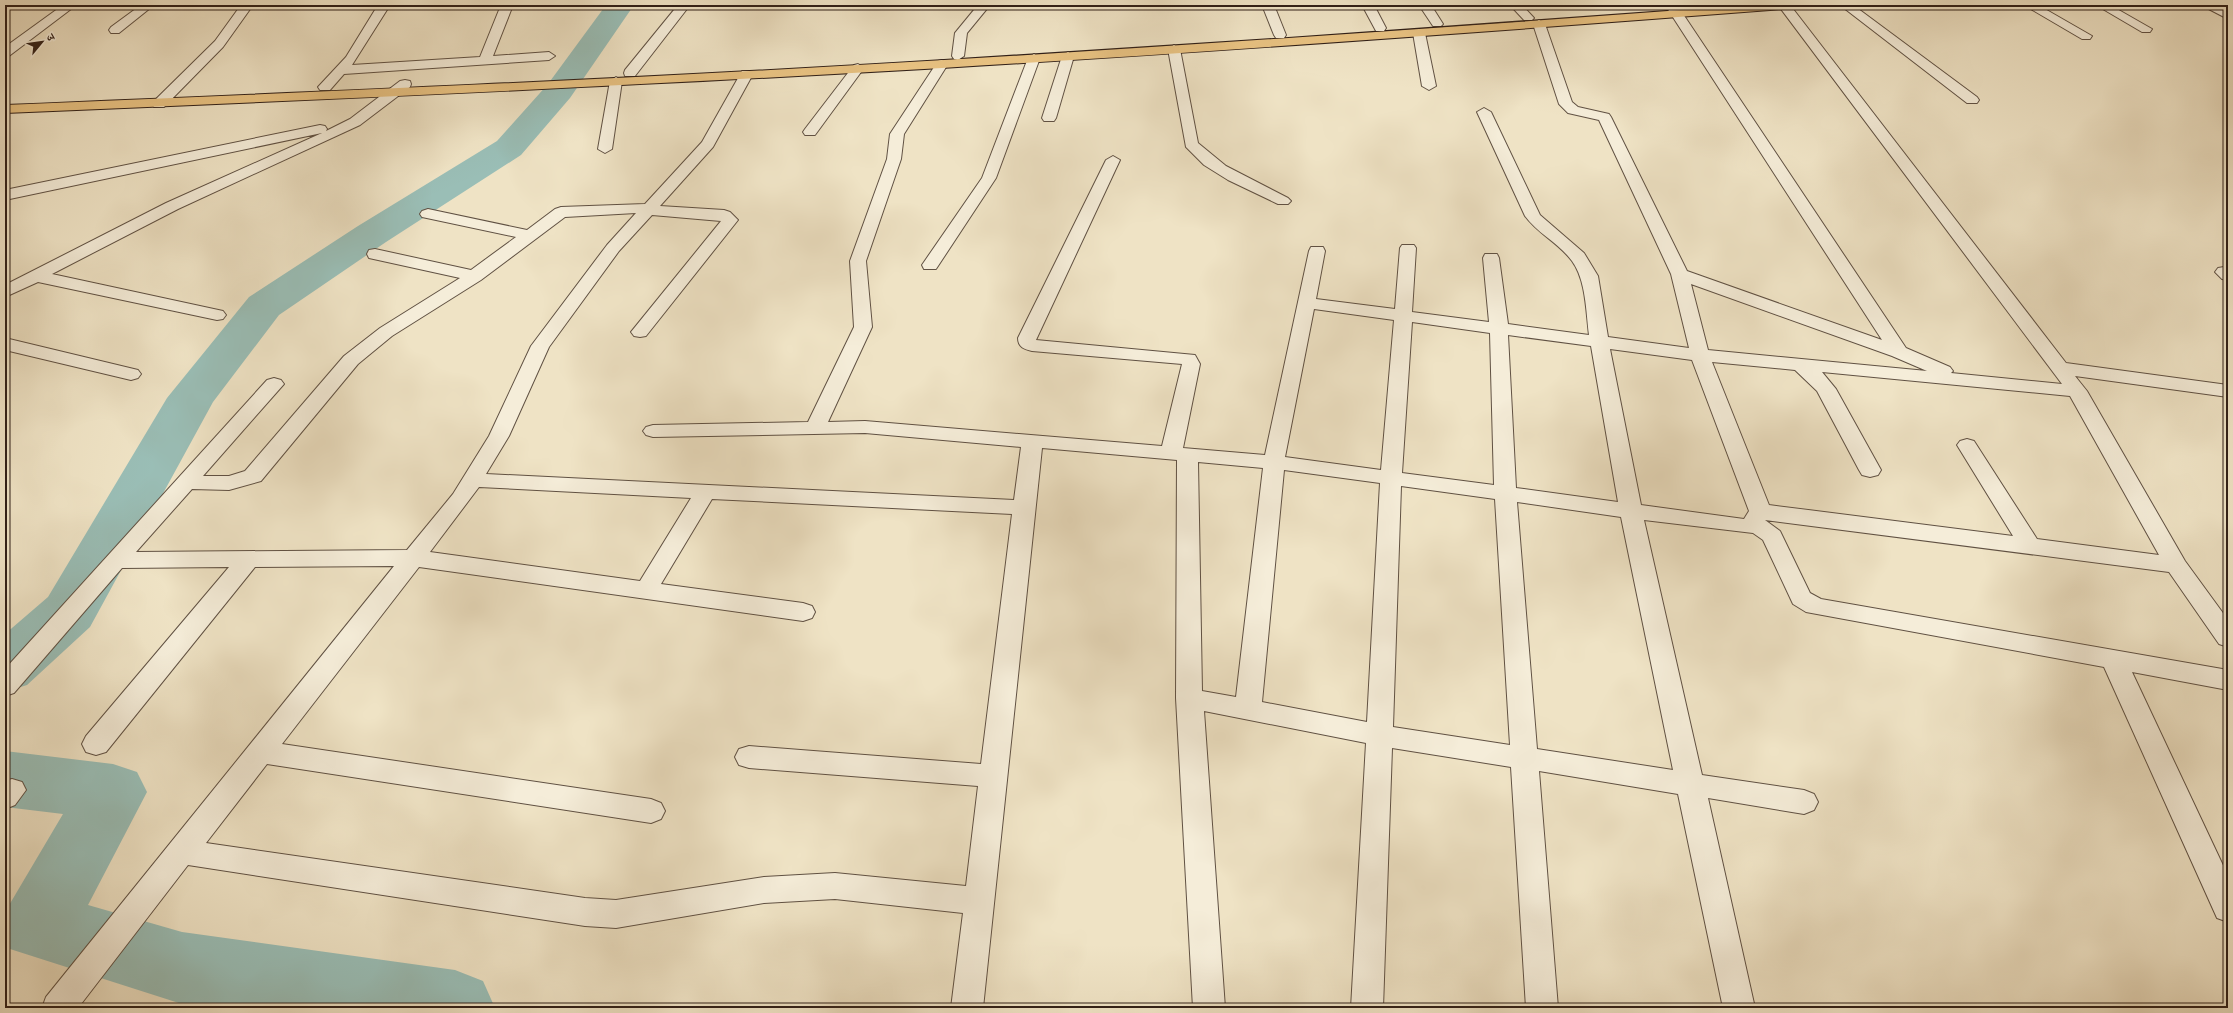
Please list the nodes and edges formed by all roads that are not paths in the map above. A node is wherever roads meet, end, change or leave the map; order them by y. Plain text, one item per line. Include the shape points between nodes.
1 (148, 5) edge
2 (247, 5) edge
3 (384, 5) edge
4 (507, 5) edge
5 (684, 5) edge
6 (984, 5) edge
7 (1268, 5) edge
8 (1368, 5) edge
9 (1425, 5) edge
10 (1516, 5) edge
11 (1700, 5) edge
12 (1714, 5) edge
13 (1788, 5) edge
14 (1846, 5) edge
15 (2030, 5) edge
16 (2102, 5) edge
17 (2207, 5) edge
18 (69, 6) dead end
19 (1676, 11) junction
20 (2228, 16) edge
21 (1528, 18) junction
22 (1438, 24) junction
23 (1539, 24) junction
24 (1380, 28) junction
25 (2146, 29) dead end
26 (115, 30) dead end
27 (1420, 33) junction
28 (1280, 35) junction
29 (2086, 36) dead end
30 (1174, 49) junction
31 (5, 53) edge
32 (549, 56) dead end
33 (958, 56) junction
34 (1068, 56) junction
35 (1034, 58) junction
36 (485, 60) junction
37 (942, 64) junction
38 (858, 68) junction
39 (341, 70) junction
40 (630, 73) junction
41 (747, 74) junction
42 (596, 78) junction
43 (543, 81) junction
44 (616, 81) junction
45 (405, 84) junction
46 (1429, 86) dead end
47 (325, 87) junction
48 (168, 93) junction
49 (392, 94) junction
50 (1972, 100) dead end
51 (7, 102) edge
52 (159, 104) junction
53 (1484, 112) dead end
54 (1049, 118) dead end
55 (355, 122) junction
56 (810, 132) dead end
57 (605, 148) dead end
58 (1114, 160) dead end
59 (5, 195) edge
60 (1283, 201) dead end
61 (649, 209) junction
62 (428, 214) dead end
63 (529, 235) junction
64 (1408, 248) dead end
65 (1317, 251) dead end
66 (375, 254) dead end
67 (1491, 258) dead end
68 (930, 265) dead end
69 (1680, 274) junction
70 (35, 276) junction
71 (475, 276) junction
72 (5, 292) edge
73 (1306, 303) junction
74 (217, 315) dead end
75 (1401, 316) junction
76 (1499, 328) junction
77 (640, 332) dead end
78 (1599, 340) junction
79 (5, 344) edge
80 (1899, 352) junction
81 (1700, 355) junction
82 (1800, 364) junction
83 (2060, 368) junction
84 (131, 374) dead end
85 (1960, 378) junction
86 (274, 384) dead end
87 (2228, 391) edge
88 (2077, 392) junction
89 (815, 428) junction
90 (653, 432) dead end
91 (1032, 441) junction
92 (1967, 445) dead end
93 (1179, 454) junction
94 (1274, 462) junction
95 (1870, 470) dead end
96 (1390, 479) junction
97 (473, 480) junction
98 (186, 482) junction
99 (705, 492) junction
100 (1505, 493) junction
101 (1025, 508) junction
102 (1631, 511) junction
103 (1756, 516) junction
104 (2030, 546) junction
105 (414, 558) junction
106 (249, 559) junction
107 (116, 560) junction
108 (2176, 565) junction
109 (646, 590) junction
110 (803, 612) dead end
111 (2228, 638) edge
112 (2113, 659) junction
113 (2228, 680) edge
114 (5, 686) edge
115 (1189, 698) junction
116 (1248, 709) junction
117 (1379, 735) junction
118 (96, 744) dead end
119 (261, 752) junction
120 (749, 757) dead end
121 (1524, 758) junction
122 (994, 776) junction
123 (1690, 784) junction
124 (1804, 802) dead end
125 (651, 811) dead end
126 (183, 852) junction
127 (979, 901) junction
128 (2228, 908) edge
129 (58, 1008) edge
130 (967, 1008) edge
131 (1209, 1008) edge
132 (1367, 1008) edge
133 (1542, 1008) edge
134 (1739, 1008) edge

1 - 26 street
2 - 48 street via 219,44
3 - 39 street via 355,54
4 - 36 street
5 - 40 street
6 - 33 street via 961,33
7 - 28 street
8 - 24 street
9 - 22 street
10 - 21 street
11 - 12 main road
11 - 19 main road
13 - 19 main road
13 - 83 street
14 - 50 street
15 - 29 street
16 - 25 street
17 - 20 street
18 - 31 street
19 - 21 main road
19 - 23 main road
19 - 80 street
21 - 22 main road
22 - 24 main road
23 - 27 main road
23 - 69 street via 1566,104 1573,110 1604,117
24 - 28 main road
27 - 30 main road
27 - 46 street
28 - 33 main road
30 - 34 main road
30 - 60 street via 1191,144 1212,164
32 - 36 street
33 - 40 main road
34 - 35 main road
34 - 54 street
35 - 37 main road
35 - 68 street via 989,178
36 - 39 street
37 - 38 main road
37 - 89 street via 897,134 894,159 858,261 863,327
38 - 41 main road
38 - 56 street
39 - 47 street
40 - 42 main road
41 - 44 main road
41 - 61 street via 708,144
42 - 43 main road
42 - 44 main road
43 - 45 main road
43 - 49 main road
44 - 57 street
45 - 47 main road
45 - 49 street
47 - 48 main road
48 - 51 main road
48 - 52 street
49 - 52 main road
49 - 55 street
51 - 52 main road
53 - 78 street via 1533,216 1585,266 1589,276
55 - 59 street
55 - 70 street via 172,206
58 - 93 street via 1027,338 1027,343 1188,360 1191,364
61 - 63 street via 561,212
61 - 77 street via 724,216 730,220
61 - 97 street via 613,248 540,346 499,436
62 - 63 street
63 - 71 street
64 - 75 street
65 - 73 street
66 - 71 street
67 - 76 street
69 - 80 street
69 - 81 street
70 - 72 street
70 - 74 street
71 - 98 street via 386,332 351,360 253,476 236,483
73 - 75 street
73 - 94 street
75 - 76 street
75 - 96 street
76 - 78 street
76 - 100 street
78 - 81 street
78 - 102 street
79 - 84 street
80 - 85 street
81 - 82 street
81 - 103 street
82 - 85 street
82 - 95 street via 1818,378 1826,389
83 - 87 street
83 - 88 street
85 - 88 street
86 - 98 street
88 - 108 street
89 - 90 street
89 - 91 street via 880,428
91 - 93 street
91 - 101 street
92 - 104 street
93 - 94 street
93 - 115 street
94 - 96 street
94 - 116 street
96 - 100 street
96 - 117 street
97 - 99 street
97 - 105 street
98 - 107 street
99 - 101 street
99 - 109 street
100 - 102 street
100 - 121 street
101 - 122 street
102 - 103 street via 1750,527
102 - 123 street
103 - 104 street
103 - 112 street via 1775,541 1801,598 1807,603
104 - 108 street
105 - 106 street
105 - 109 street
105 - 119 street
106 - 107 street
106 - 118 street
107 - 114 street
108 - 111 street
109 - 110 street
112 - 113 street
112 - 128 street
115 - 116 street
115 - 131 street
116 - 117 street
117 - 121 street
117 - 132 street
119 - 125 street
119 - 126 street
120 - 122 street
121 - 123 street
121 - 133 street
122 - 127 street
123 - 124 street
123 - 134 street
126 - 127 street via 585,912 616,914 764,890 834,886
126 - 129 street
127 - 130 street

